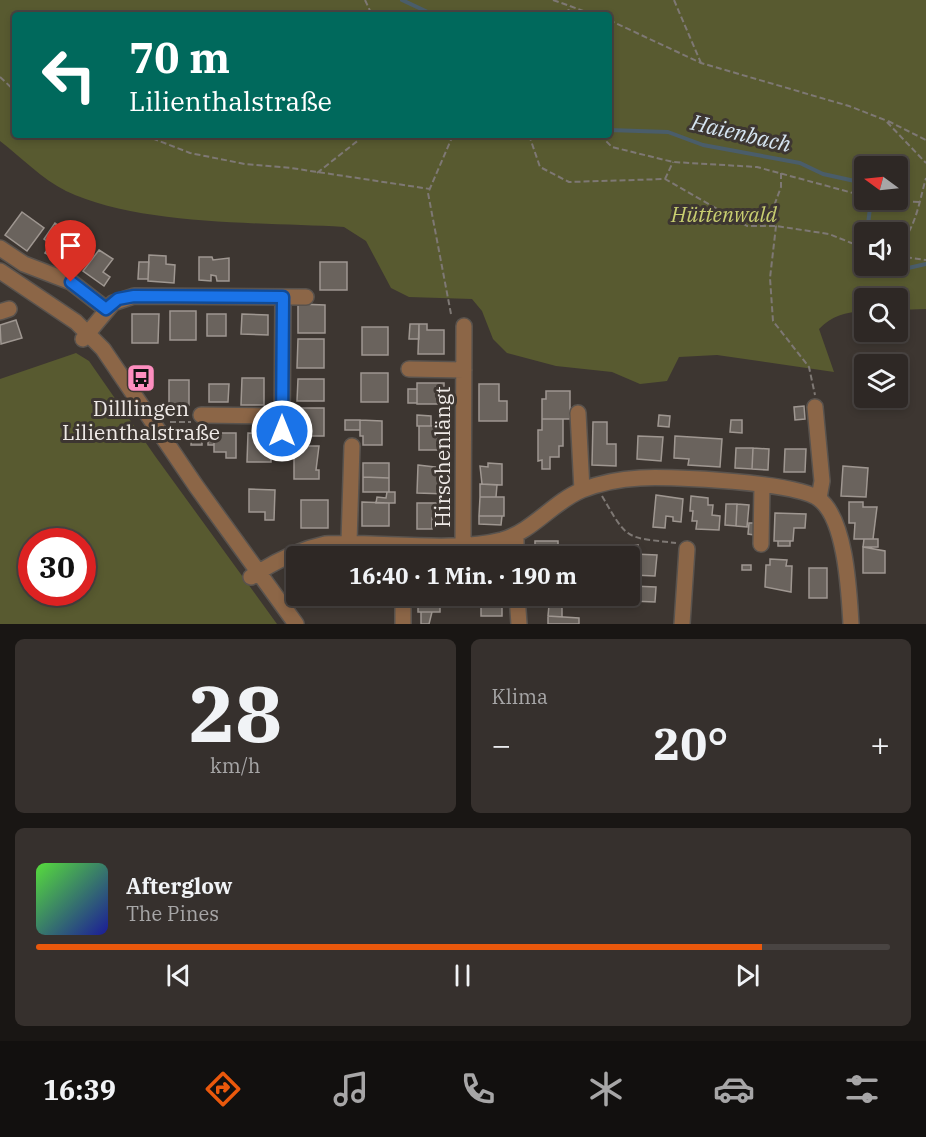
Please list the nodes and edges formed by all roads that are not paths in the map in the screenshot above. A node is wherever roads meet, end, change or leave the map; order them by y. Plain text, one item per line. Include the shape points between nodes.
1 (0, 248) edge
2 (0, 271) edge
3 (283, 297) junction
4 (306, 297) dead end
5 (106, 309) junction
6 (464, 326) dead end
7 (86, 336) junction
8 (409, 369) dead end
9 (464, 370) junction
10 (815, 407) road end
11 (578, 414) dead end
12 (201, 415) road end
13 (352, 446) dead end
14 (762, 485) junction
15 (589, 488) junction
16 (819, 498) junction
17 (516, 535) junction
18 (349, 542) junction
19 (761, 544) dead end
20 (463, 545) junction
21 (376, 546) edge
22 (451, 546) edge
23 (516, 546) edge
24 (687, 549) road end
25 (255, 574) junction
26 (403, 606) edge
27 (518, 606) edge
28 (286, 624) edge
29 (296, 624) edge
30 (403, 624) edge
31 (519, 624) edge
32 (682, 624) edge
33 (851, 624) edge

1 - 5 street via 24,264 71,282
2 - 7 street
3 - 4 street
3 - 5 street via 134,296 118,299
3 - 12 street via 282,423
5 - 7 street
6 - 9 street, Hirschenlängt
7 - 25 street via 190,491
7 - 25 street via 117,367
8 - 9 street, Hirschenlängt
9 - 20 street, Hirschenlängt
10 - 16 street via 822,481
11 - 15 street
13 - 18 street
14 - 15 street via 659,477 616,480
14 - 16 street via 790,488
14 - 19 street
15 - 17 street
16 - 33 street via 828,508 840,538
17 - 20 street
17 - 23 street
18 - 21 street
18 - 25 street via 303,548
20 - 22 street
24 - 32 street
25 - 28 street
25 - 29 street
26 - 30 street
27 - 31 street

